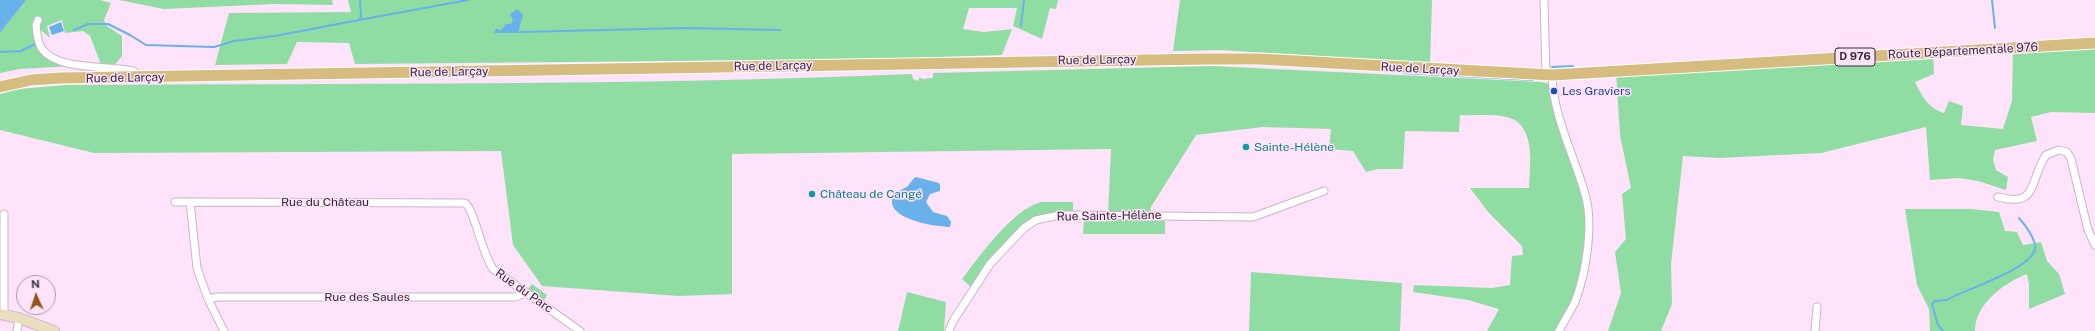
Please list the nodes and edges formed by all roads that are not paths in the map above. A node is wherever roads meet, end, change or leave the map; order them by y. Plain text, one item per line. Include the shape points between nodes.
1 (1544, 0) edge
2 (38, 20) dead end
3 (2095, 43) edge
4 (1549, 75) junction
5 (137, 78) junction
6 (0, 87) edge
7 (1324, 191) dead end
8 (1998, 197) dead end
9 (175, 202) dead end
10 (190, 202) junction
11 (460, 202) joint
12 (4, 214) dead end
13 (2095, 245) edge
14 (525, 293) junction
15 (208, 299) junction
16 (1817, 307) dead end
17 (2, 314) edge
18 (19, 318) junction
19 (17, 331) edge
20 (54, 331) edge
21 (224, 331) edge
22 (580, 331) edge
23 (949, 331) edge
24 (1559, 331) edge
25 (1816, 331) edge

1 - 4 street
2 - 5 street via 36,25 39,43 48,55 76,65 133,71
3 - 4 main road, Route Départementale 976 / D 976
4 - 5 main road, Rue de Larçay via 1209,59
4 - 24 street via 1587,202 1587,237 1582,278 1575,302
5 - 6 main road, Rue de Larçay via 39,80
7 - 23 street, Rue Sainte-Hélène via 1253,217 1060,215 1036,220 1024,228 990,264
8 - 13 street via 2015,200 2024,198 2046,156 2059,150 2067,152 2071,159 2088,230
9 - 10 street, Rue du Château
10 - 11 street, Rue du Château
10 - 15 street via 197,268
11 - 14 street, Rue du Parc via 469,205 471,209 488,262 493,269
12 - 17 street
14 - 15 street, Rue des Saules via 516,297
14 - 22 street, Rue du Parc
15 - 21 street
16 - 25 street
17 - 18 street
18 - 19 street
18 - 20 street

